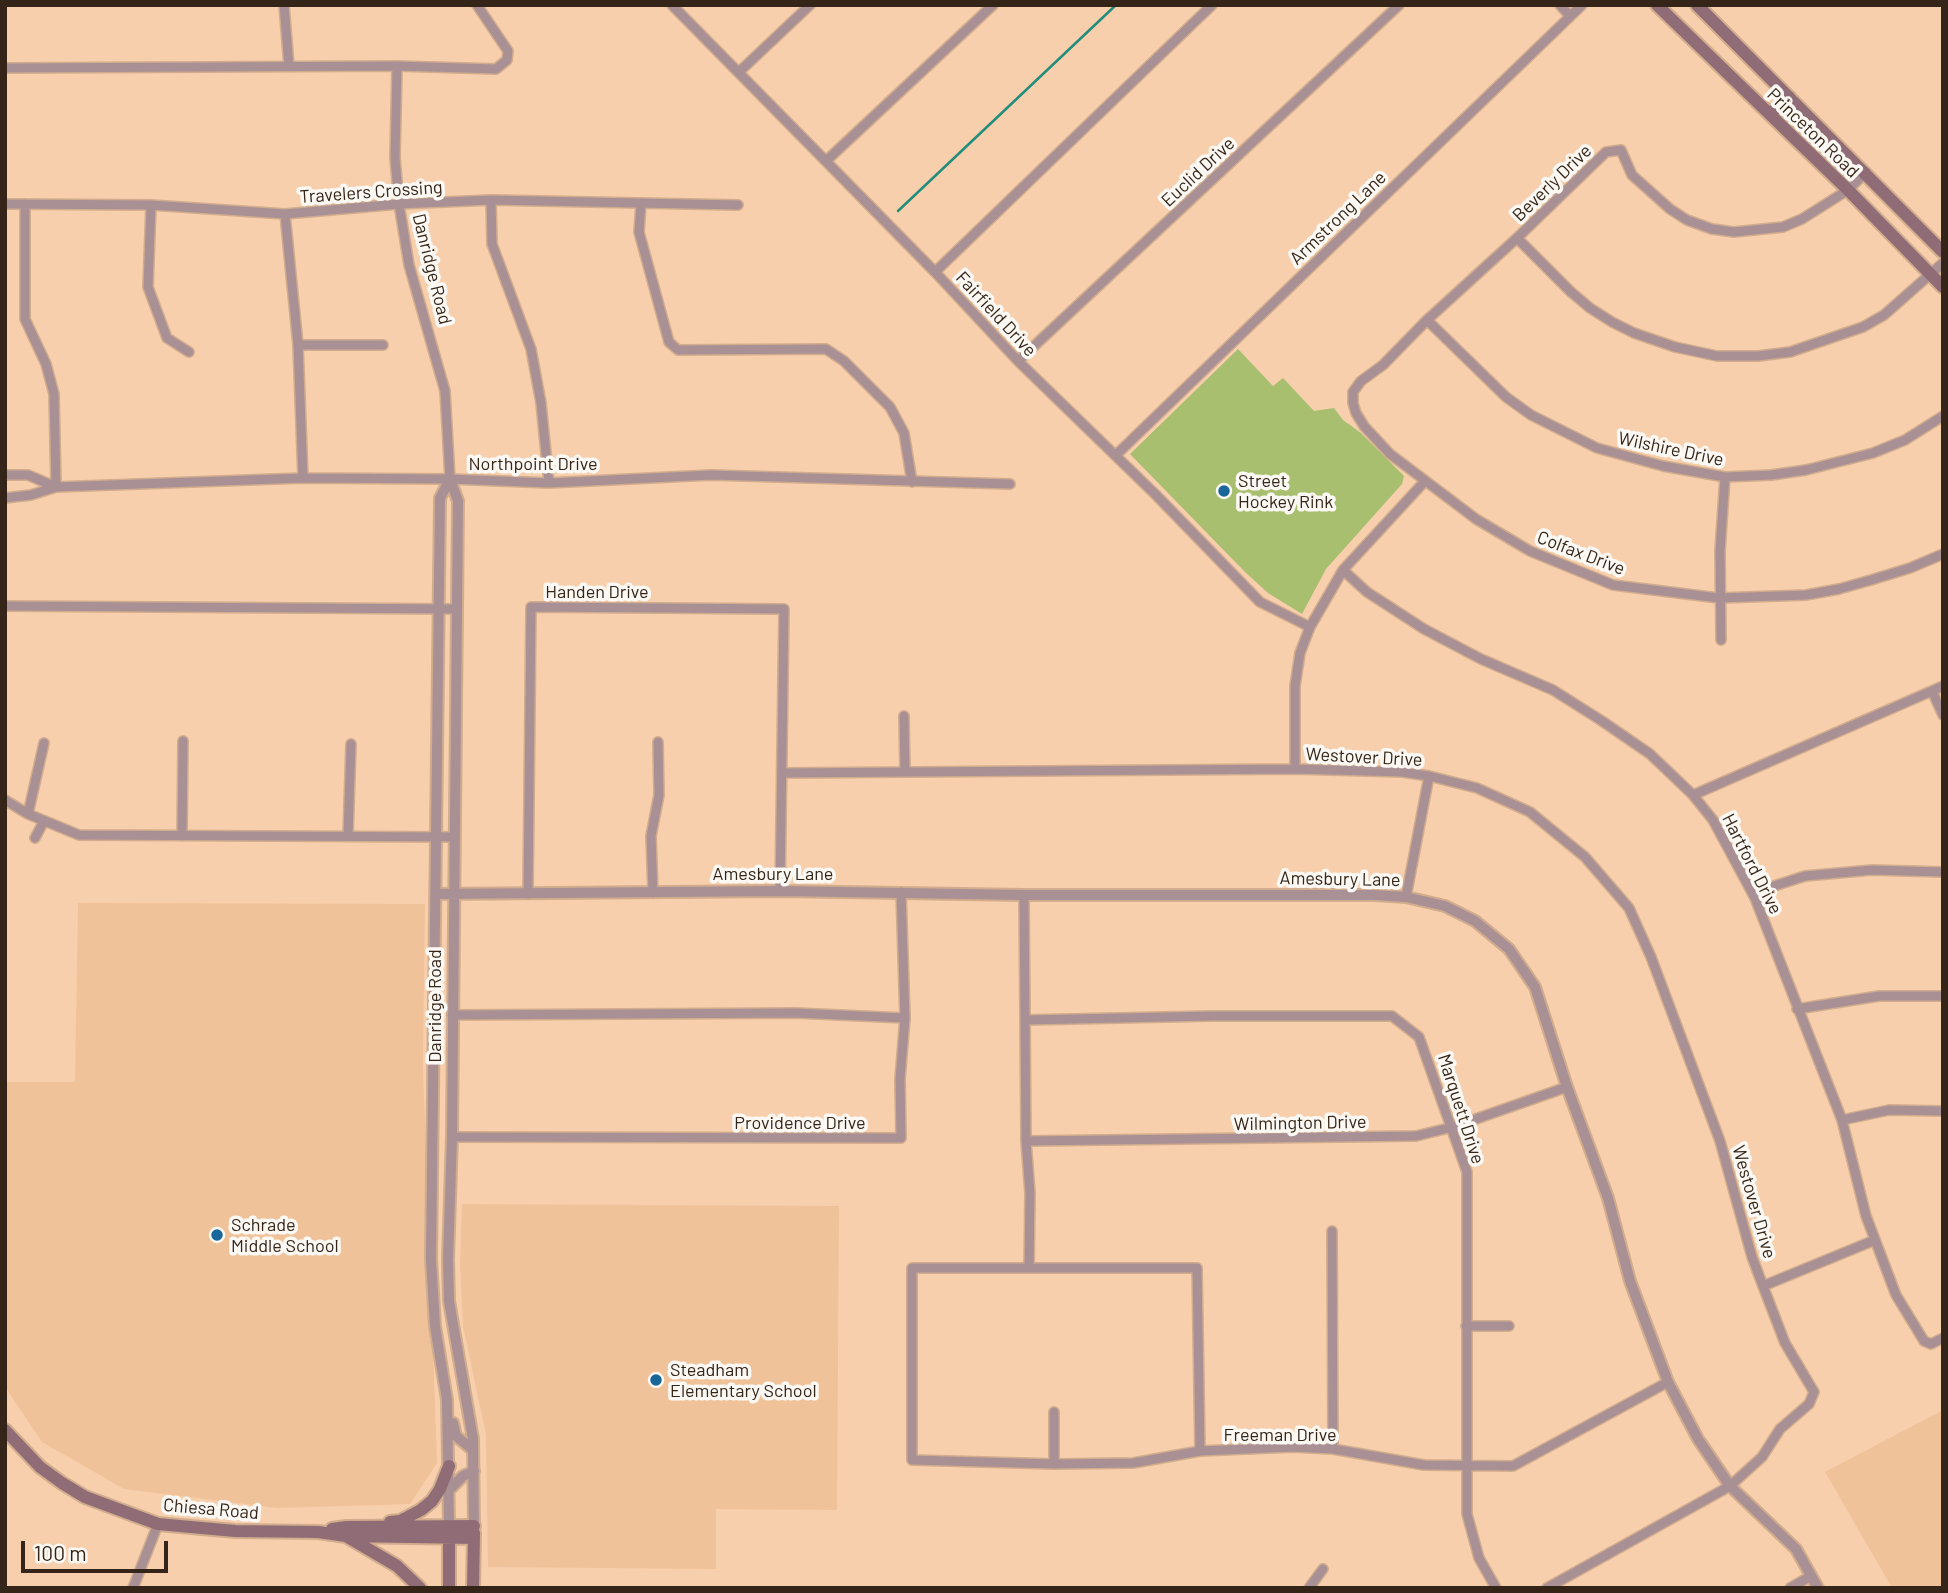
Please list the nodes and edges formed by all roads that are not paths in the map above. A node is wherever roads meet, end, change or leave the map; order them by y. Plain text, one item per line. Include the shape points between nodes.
1 (284, 5) edge
2 (477, 5) edge
3 (672, 5) edge
4 (810, 5) edge
5 (993, 5) edge
6 (1212, 5) edge
7 (1399, 5) edge
8 (1560, 5) edge
9 (1582, 5) edge
10 (1657, 5) edge
11 (1697, 5) edge
12 (1570, 16) junction
13 (289, 66) junction
14 (397, 66) junction
15 (5, 68) edge
16 (740, 72) junction
17 (1789, 97) junction
18 (1770, 114) junction
19 (826, 161) junction
20 (1866, 172) junction
21 (1847, 190) junction
22 (491, 201) junction
23 (5, 204) edge
24 (25, 204) junction
25 (398, 204) junction
26 (641, 204) junction
27 (151, 205) junction
28 (738, 205) dead end
29 (285, 214) junction
30 (1517, 239) junction
31 (1943, 252) edge
32 (1943, 263) edge
33 (935, 272) junction
34 (1931, 275) junction
35 (1943, 287) edge
36 (1427, 320) junction
37 (298, 345) junction
38 (383, 345) dead end
39 (189, 352) dead end
40 (1018, 361) junction
41 (1353, 392) joint
42 (1943, 416) edge
43 (1116, 455) junction
44 (5, 475) edge
45 (1725, 477) junction
46 (303, 478) junction
47 (450, 479) junction
48 (1425, 481) junction
49 (912, 482) junction
50 (549, 483) junction
51 (1010, 484) dead end
52 (56, 486) junction
53 (5, 498) edge
54 (1943, 554) edge
55 (1343, 570) junction
56 (1719, 598) junction
57 (5, 606) edge
58 (440, 609) junction
59 (457, 609) junction
60 (1310, 627) junction
61 (1721, 640) dead end
62 (1943, 686) edge
63 (1933, 691) junction
64 (1943, 715) edge
65 (904, 716) dead end
66 (183, 741) dead end
67 (658, 742) dead end
68 (44, 743) dead end
69 (351, 744) dead end
70 (1295, 769) junction
71 (905, 772) junction
72 (782, 773) junction
73 (1429, 776) junction
74 (1693, 794) junction
75 (5, 800) edge
76 (28, 814) junction
77 (44, 821) junction
78 (182, 836) junction
79 (348, 836) junction
80 (437, 837) junction
81 (454, 837) junction
82 (35, 838) dead end
83 (1943, 872) edge
84 (780, 891) junction
85 (901, 892) junction
86 (653, 893) junction
87 (436, 894) junction
88 (453, 894) junction
89 (528, 894) junction
90 (1024, 895) junction
91 (1406, 897) junction
92 (1755, 898) junction
93 (1943, 996) edge
94 (1797, 1009) junction
95 (452, 1015) junction
96 (905, 1018) junction
97 (1025, 1020) junction
98 (1567, 1087) junction
99 (1943, 1111) edge
100 (1842, 1120) junction
101 (1453, 1127) junction
102 (452, 1137) junction
103 (1026, 1141) junction
104 (1332, 1231) dead end
105 (1875, 1240) junction
106 (1028, 1268) junction
107 (1763, 1286) junction
108 (1466, 1326) junction
109 (1509, 1326) dead end
110 (1943, 1338) edge
111 (1668, 1381) junction
112 (447, 1400) junction
113 (1054, 1412) dead end
114 (5, 1430) edge
115 (1333, 1449) junction
116 (473, 1450) junction
117 (1200, 1451) junction
118 (1054, 1464) junction
119 (449, 1466) junction
120 (1466, 1466) junction
121 (474, 1471) junction
122 (1730, 1486) junction
123 (449, 1490) junction
124 (158, 1524) junction
125 (366, 1527) junction
126 (318, 1532) junction
127 (449, 1532) junction
128 (474, 1532) junction
129 (346, 1536) junction
130 (1323, 1569) dead end
131 (1811, 1576) junction
132 (133, 1588) edge
133 (420, 1588) edge
134 (449, 1588) edge
135 (473, 1588) edge
136 (1309, 1588) edge
137 (1496, 1588) edge
138 (1547, 1588) edge
139 (1790, 1588) edge
140 (1818, 1588) edge

1 - 13 street
2 - 14 street via 506,46 504,64 491,69
3 - 16 street, Fairfield Drive
4 - 16 street
5 - 19 street
6 - 33 street
7 - 40 street, Euclid Drive
8 - 12 street
9 - 12 street, Armstrong Lane
10 - 18 main road, Princeton Road
11 - 17 main road, Princeton Road
12 - 43 street, Armstrong Lane
13 - 14 street
13 - 15 street
14 - 25 street, Danridge Road
16 - 19 street, Fairfield Drive
17 - 18 main road
17 - 20 main road, Princeton Road
18 - 21 main road, Princeton Road
19 - 33 street, Fairfield Drive
20 - 21 street, Beverly Drive
20 - 31 main road, Princeton Road
21 - 30 street, Beverly Drive via 1783,227 1734,232 1712,229 1687,220 1662,203 1632,176 1621,150 1613,150 1583,172
21 - 34 main road, Princeton Road
22 - 25 street, Travelers Crossing
22 - 26 street, Travelers Crossing
22 - 50 street via 492,244 531,349
23 - 24 street, Travelers Crossing
24 - 27 street, Travelers Crossing
24 - 52 street via 25,319 54,394
25 - 29 street, Travelers Crossing
25 - 47 street, Danridge Road via 409,265 445,391
26 - 28 street, Travelers Crossing
26 - 49 street via 639,232 669,342 678,349 826,349 890,407 904,433
27 - 29 street, Travelers Crossing
27 - 39 street via 148,287 167,338
29 - 37 street
30 - 34 street via 1571,292 1612,322 1634,334 1717,356 1790,352 1831,340 1884,315
30 - 36 street, Beverly Drive
32 - 34 street
33 - 40 street, Fairfield Drive
34 - 35 main road, Princeton Road
36 - 41 street, Beverly Drive
36 - 45 street, Wilshire Drive via 1506,397 1561,431 1630,458
37 - 38 street
37 - 46 street
40 - 43 street, Fairfield Drive
41 - 48 street, Colfax Drive via 1356,413 1364,426
42 - 45 street, Wilshire Drive via 1905,440 1852,460 1771,475
43 - 60 street, Fairfield Drive via 1260,601
44 - 52 street, Northpoint Drive via 28,475
45 - 56 street
46 - 47 street, Northpoint Drive
46 - 52 street, Northpoint Drive
47 - 50 street, Northpoint Drive
47 - 58 street, Danridge Road via 440,498
47 - 59 street, Danridge Road via 458,501
48 - 55 street
48 - 56 street, Colfax Drive via 1504,537 1556,563 1613,585
49 - 50 street, Northpoint Drive via 711,475
49 - 51 street, Northpoint Drive
52 - 53 street, Northpoint Drive
54 - 56 street, Colfax Drive via 1839,589
55 - 60 street
55 - 74 street, Hartford Drive via 1367,592 1424,629 1574,703 1650,754
56 - 61 street
57 - 58 street
58 - 59 street
58 - 80 street, Danridge Road
59 - 81 street, Danridge Road
60 - 70 street via 1295,686
62 - 63 street
63 - 64 street
63 - 74 street
65 - 71 street
66 - 78 street
67 - 86 street via 659,795 651,836
68 - 76 street
69 - 79 street
70 - 71 street, Westover Drive
70 - 73 street, Westover Drive
71 - 72 street, Westover Drive
72 - 84 street
72 - 89 street, Handen Drive via 784,609 531,607
73 - 91 street
73 - 107 street, Westover Drive via 1477,788 1530,812 1585,857 1629,908 1720,1141
74 - 92 street, Hartford Drive via 1726,840
75 - 76 street
76 - 77 street
77 - 78 street via 79,835
77 - 82 street
78 - 79 street
79 - 80 street
80 - 81 street
80 - 87 street, Danridge Road
81 - 88 street, Danridge Road
83 - 92 street via 1872,870 1805,876
84 - 85 street, Amesbury Lane
84 - 86 street, Amesbury Lane
85 - 90 street, Amesbury Lane
85 - 96 street, Providence Drive
86 - 89 street, Amesbury Lane
87 - 88 street, Amesbury Lane
87 - 112 street, Danridge Road via 431,1283
88 - 89 street, Amesbury Lane
88 - 95 street, Danridge Road
90 - 91 street, Amesbury Lane
90 - 97 street
91 - 98 street, Amesbury Lane via 1445,906 1475,921 1509,949 1535,988
92 - 94 street, Hartford Drive
93 - 94 street via 1879,996
94 - 100 street, Hartford Drive
95 - 96 street via 796,1013
95 - 102 street, Danridge Road
96 - 102 street, Providence Drive via 901,1138
97 - 101 street, Marquett Drive via 1392,1016 1419,1037
97 - 103 street
98 - 101 street, Wilmington Drive
98 - 111 street, Amesbury Lane
99 - 100 street via 1889,1110
100 - 105 street, Hartford Drive
101 - 103 street, Wilmington Drive via 1403,1137
101 - 108 street, Marquett Drive via 1467,1172
102 - 116 street, Danridge Road via 449,1301
103 - 106 street
104 - 115 street
105 - 107 street
105 - 110 street, Hartford Drive via 1896,1295 1924,1341 1931,1344
106 - 117 street via 1197,1268
106 - 118 street, Freeman Drive via 912,1268 912,1460
107 - 122 street, Westover Drive via 1785,1343 1814,1392 1810,1404 1780,1429 1762,1457
108 - 109 street
108 - 120 street, Marquett Drive
111 - 120 street, Freeman Drive via 1513,1466
111 - 122 street, Amesbury Lane via 1698,1439
112 - 116 street via 456,1436
112 - 119 street, Danridge Road
113 - 118 street
114 - 124 main road, Chiesa Road via 61,1483 85,1497
115 - 117 street, Freeman Drive
115 - 120 street, Freeman Drive via 1424,1465
116 - 121 street, Danridge Road
117 - 118 street, Freeman Drive via 1133,1463
119 - 123 street, Danridge Road
119 - 125 main road via 440,1489 421,1510 400,1521
120 - 137 street, Marquett Drive via 1467,1514 1479,1558
121 - 123 street
121 - 128 street, Danridge Road
122 - 131 street, Amesbury Lane via 1796,1549
122 - 138 street
123 - 127 street, Danridge Road
124 - 126 main road, Chiesa Road
124 - 132 street
125 - 126 main road, Chiesa Road
125 - 127 main road, Chiesa Road
126 - 129 main road, Chiesa Road
127 - 128 main road, Chiesa Road
127 - 129 main road, Chiesa Road
127 - 134 main road
128 - 135 main road
129 - 133 main road via 397,1566
130 - 136 street
131 - 139 street
131 - 140 street, Amesbury Lane

